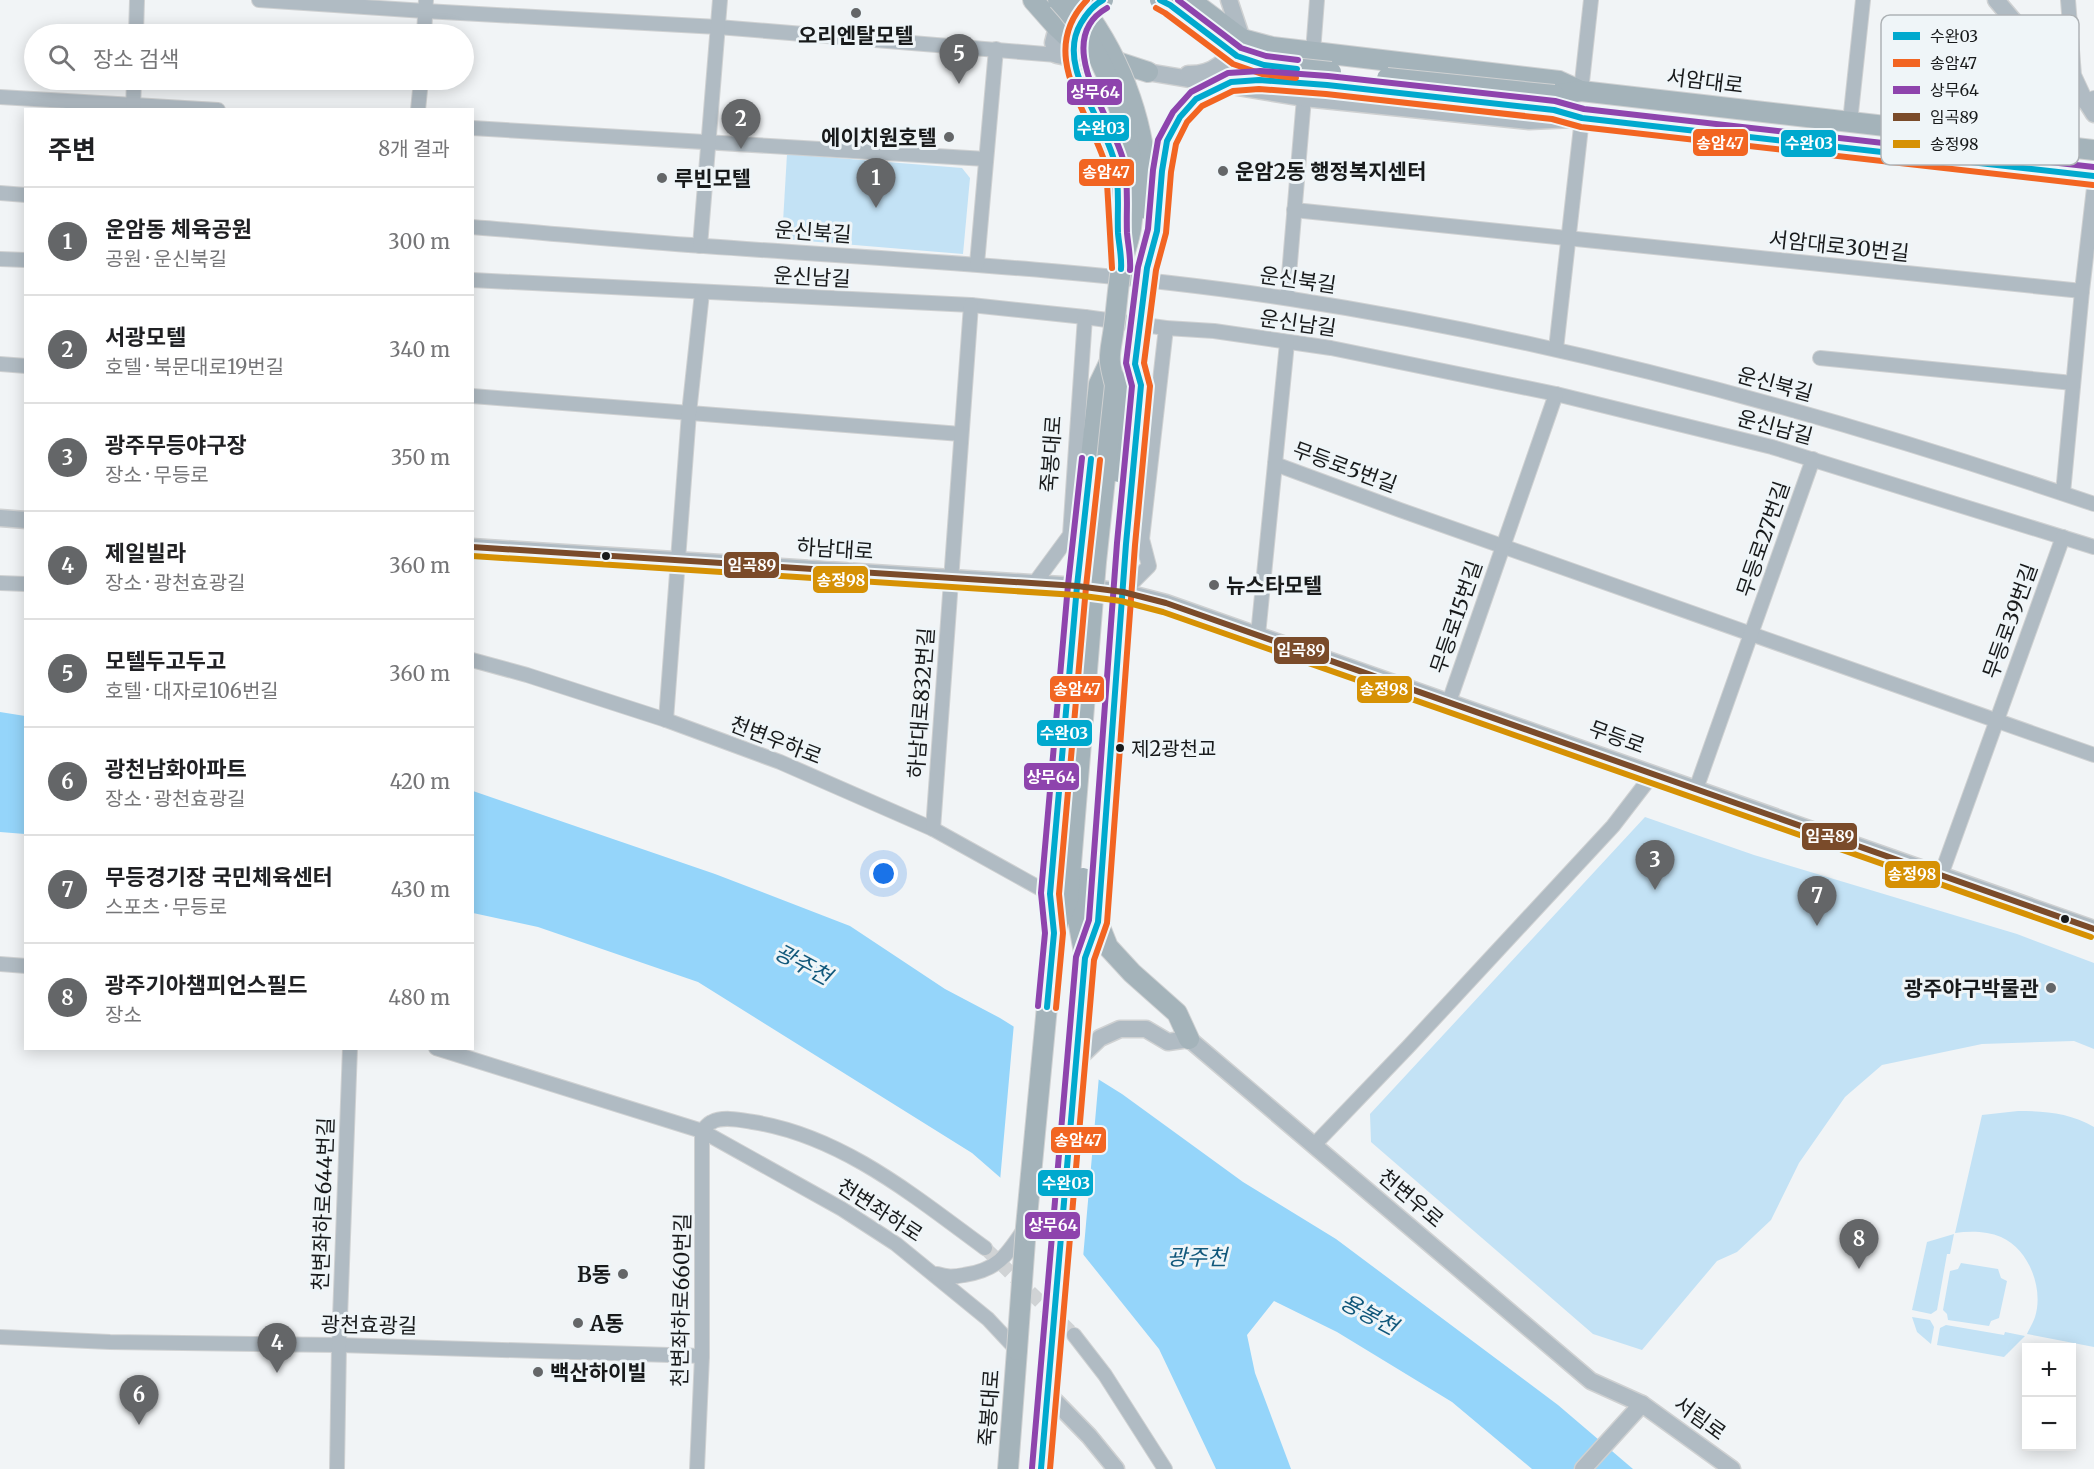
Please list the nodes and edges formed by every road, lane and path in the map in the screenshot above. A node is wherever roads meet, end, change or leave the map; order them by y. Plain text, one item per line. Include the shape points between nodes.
1 (137, 0) edge
2 (258, 0) edge
3 (720, 0) edge
4 (1033, 0) edge
5 (1058, 0) edge
6 (1069, 0) edge
7 (1077, 0) edge
8 (1103, 0) edge
9 (1160, 0) edge
10 (1190, 0) edge
11 (1229, 0) edge
12 (1317, 0) edge
13 (1591, 0) edge
14 (1863, 0) edge
15 (1996, 0) edge
16 (2068, 0) edge
17 (425, 6) edge
18 (2009, 15) edge
19 (2069, 15) edge
20 (136, 24) edge
21 (424, 24) edge
22 (1056, 26) junction
23 (718, 27) junction
24 (1242, 39) junction
25 (996, 49) junction
26 (1312, 52) junction
27 (1057, 55) junction
28 (1148, 72) junction
29 (2079, 83) edge
30 (134, 90) edge
31 (420, 90) edge
32 (1581, 91) junction
33 (2079, 93) edge
34 (6, 98) edge
35 (1304, 98) junction
36 (1554, 103) junction
37 (2092, 105) edge
38 (133, 106) edge
39 (176, 108) edge
40 (418, 108) edge
41 (1582, 118) junction
42 (1850, 122) junction
43 (1881, 126) edge
44 (474, 128) edge
45 (709, 143) junction
46 (2079, 148) edge
47 (2094, 150) edge
48 (1881, 152) edge
49 (986, 159) junction
50 (1997, 165) edge
51 (2094, 176) edge
52 (2094, 188) edge
53 (0, 193) edge
54 (24, 195) edge
55 (1294, 210) junction
56 (474, 227) edge
57 (1569, 237) junction
58 (700, 246) junction
59 (0, 259) edge
60 (24, 260) edge
61 (977, 264) junction
62 (1122, 265) junction
63 (1147, 268) junction
64 (474, 280) edge
65 (2082, 291) junction
66 (702, 293) junction
67 (1287, 298) junction
68 (971, 305) junction
69 (1085, 317) junction
70 (1166, 328) junction
71 (1287, 343) junction
72 (1556, 349) junction
73 (1820, 358) dead end
74 (1110, 361) junction
75 (0, 364) edge
76 (1136, 364) junction
77 (24, 366) edge
78 (2073, 382) junction
79 (1556, 394) junction
80 (474, 396) edge
81 (689, 413) junction
82 (961, 434) junction
83 (1813, 459) junction
84 (1275, 464) junction
85 (2063, 493) junction
86 (2094, 504) edge
87 (1400, 510) joint
88 (0, 518) edge
89 (24, 520) edge
90 (2063, 537) junction
91 (1502, 546) junction
92 (474, 547) edge
93 (2094, 547) edge
94 (677, 560) junction
95 (952, 579) junction
96 (0, 583) edge
97 (24, 584) edge
98 (1035, 584) junction
99 (1077, 586) junction
100 (1123, 592) junction
101 (1752, 633) junction
102 (1258, 635) junction
103 (474, 661) edge
104 (1449, 702) junction
105 (666, 720) junction
106 (1997, 720) junction
107 (2094, 755) edge
108 (1653, 774) junction
109 (1696, 789) junction
110 (933, 829) junction
111 (1941, 875) junction
112 (1050, 894) junction
113 (1098, 922) junction
114 (2094, 929) edge
115 (1054, 933) junction
116 (1084, 958) junction
117 (0, 964) edge
118 (24, 966) edge
119 (1189, 1039) junction
120 (350, 1050) edge
121 (442, 1050) edge
122 (1076, 1061) junction
123 (702, 1131) junction
124 (1314, 1145) junction
125 (1026, 1227) junction
126 (985, 1248) tunnel mouth
127 (934, 1273) junction
128 (1074, 1335) tunnel mouth
129 (0, 1337) edge
130 (339, 1344) junction
131 (1017, 1350) junction
132 (702, 1356) junction
133 (1049, 1388) junction
134 (1642, 1404) junction
135 (337, 1469) edge
136 (697, 1469) edge
137 (1008, 1469) edge
138 (1041, 1469) edge
139 (1116, 1469) edge
140 (1165, 1469) edge
141 (1583, 1469) edge
142 (1732, 1469) edge

1 - 20 street
2 - 17 street
3 - 23 street
4 - 22 main road
5 - 62 main road, bridge via 1093,48 1128,141 1133,203
6 - 22 street
7 - 63 main road, bridge via 1107,46 1137,120 1148,183 1144,231
8 - 62 main road, bridge via 1081,20 1073,54 1115,163
9 - 36 main road, bridge via 1237,56 1264,65
10 - 24 main road
11 - 24 street
12 - 26 street
13 - 32 street
14 - 42 street
15 - 18 street
16 - 19 street
17 - 21 street
17 - 23 street
22 - 27 street via 1053,43
22 - 28 main road via 1081,50
23 - 25 street
23 - 45 street
24 - 26 main road
24 - 28 street via 1225,62 1200,74
25 - 27 street
25 - 49 street
26 - 32 main road via 1559,81
27 - 28 street
28 - 35 street
29 - 37 street
30 - 38 street
31 - 40 street
32 - 36 main road, 서암대로
32 - 42 main road, 서암대로
33 - 37 street
34 - 38 street
35 - 41 street via 1529,121
35 - 55 street
36 - 41 main road
36 - 63 main road, bridge via 1259,80 1214,88 1196,99 1180,117 1167,141 1157,231
38 - 39 street
41 - 48 main road
41 - 57 street
42 - 43 main road, 서암대로
44 - 45 street
45 - 49 street
45 - 58 street
46 - 47 main road, 서암대로
49 - 61 street
50 - 51 main road
52 - 65 street
53 - 54 street
55 - 57 street, 서암대로30번길
55 - 67 street
56 - 58 street, 운신북길
57 - 65 street, 서암대로30번길
57 - 72 street
58 - 61 street, 운신북길
59 - 60 street
61 - 67 street, 운신북길
62 - 74 main road, bridge
63 - 76 main road, bridge
64 - 66 street, 운신남길
65 - 78 street
66 - 68 street, 운신남길
66 - 81 street
67 - 72 street, 운신북길 via 1404,317
68 - 69 street, 운신남길
68 - 82 street, 하남대로832번길
69 - 70 street, 운신남길
69 - 98 street, 죽봉대로 via 1070,534
70 - 71 street, 운신남길
70 - 100 street via 1142,539 1149,566
71 - 79 street, 운신남길 via 1331,348
71 - 84 street, 무등로5번길
72 - 85 street, 운신북길 via 1813,416
73 - 78 street
74 - 99 main road via 1099,384
74 - 115 main road, bridge via 1115,385 1068,900
75 - 77 street
76 - 100 main road via 1142,386
76 - 116 main road, bridge via 1129,386 1109,568 1079,925
78 - 85 street
79 - 83 street, 운신남길
79 - 91 street, 무등로15번길
80 - 81 street
81 - 82 street
81 - 94 street
82 - 95 street, 하남대로832번길
83 - 90 street, 운신남길
83 - 101 street, 무등로27번길
84 - 87 street, 무등로5번길
84 - 102 street, 무등로5번길
85 - 86 street, 운신북길
87 - 91 street, 무등로15번길
88 - 89 street
90 - 93 street, 운신남길
90 - 106 street, 무등로39번길
91 - 101 street, 무등로15번길
91 - 104 street, 무등로15번길
92 - 94 street, 하남대로
94 - 95 street, 하남대로
94 - 105 street
95 - 98 street, 하남대로
95 - 110 street, 하남대로832번길
96 - 97 street
98 - 99 street, 하남대로
99 - 100 street, 하남대로
99 - 112 main road
100 - 102 street, 무등로
100 - 113 main road
101 - 106 street
101 - 109 street, 무등로27번길
102 - 104 street, 무등로
103 - 105 street, 천변우하로
104 - 108 street, 무등로
105 - 110 street, 천변우하로 via 780,762
106 - 107 street
106 - 111 street, 무등로39번길
108 - 109 street, 무등로
108 - 124 street via 1613,826
109 - 111 street, 무등로
110 - 112 street, 천변우하로
111 - 114 street, 무등로
112 - 115 main road
113 - 116 main road
113 - 119 main road via 1108,947 1177,1013
115 - 125 main road, 죽봉대로, bridge
116 - 122 main road
117 - 118 street
119 - 122 street via 1168,1042 1146,1029 1120,1029 1100,1038
119 - 124 street, 천변우로
120 - 130 street, 천변좌하로644번길
121 - 123 street, 천변좌하로
122 - 133 main road, bridge
123 - 126 street, 천변좌하로 via 712,1122 734,1119 788,1130 832,1147 898,1184
123 - 127 street, 천변좌하로 via 842,1209
123 - 132 street, 천변좌하로660번길
124 - 134 street, 천변우로 via 1591,1381
125 - 127 street via 1005,1257 991,1268 948,1278
125 - 131 main road, 죽봉대로, bridge
127 - 131 street, 천변좌하로 via 988,1319
128 - 140 street via 1105,1375
129 - 130 street, 광천효광길 via 184,1344
130 - 132 street, 광천효광길
130 - 135 street, 천변좌하로644번길
131 - 137 main road, 죽봉대로
132 - 136 street, 천변좌하로660번길
133 - 138 main road
133 - 139 street
134 - 141 street
134 - 142 street, 서림로

